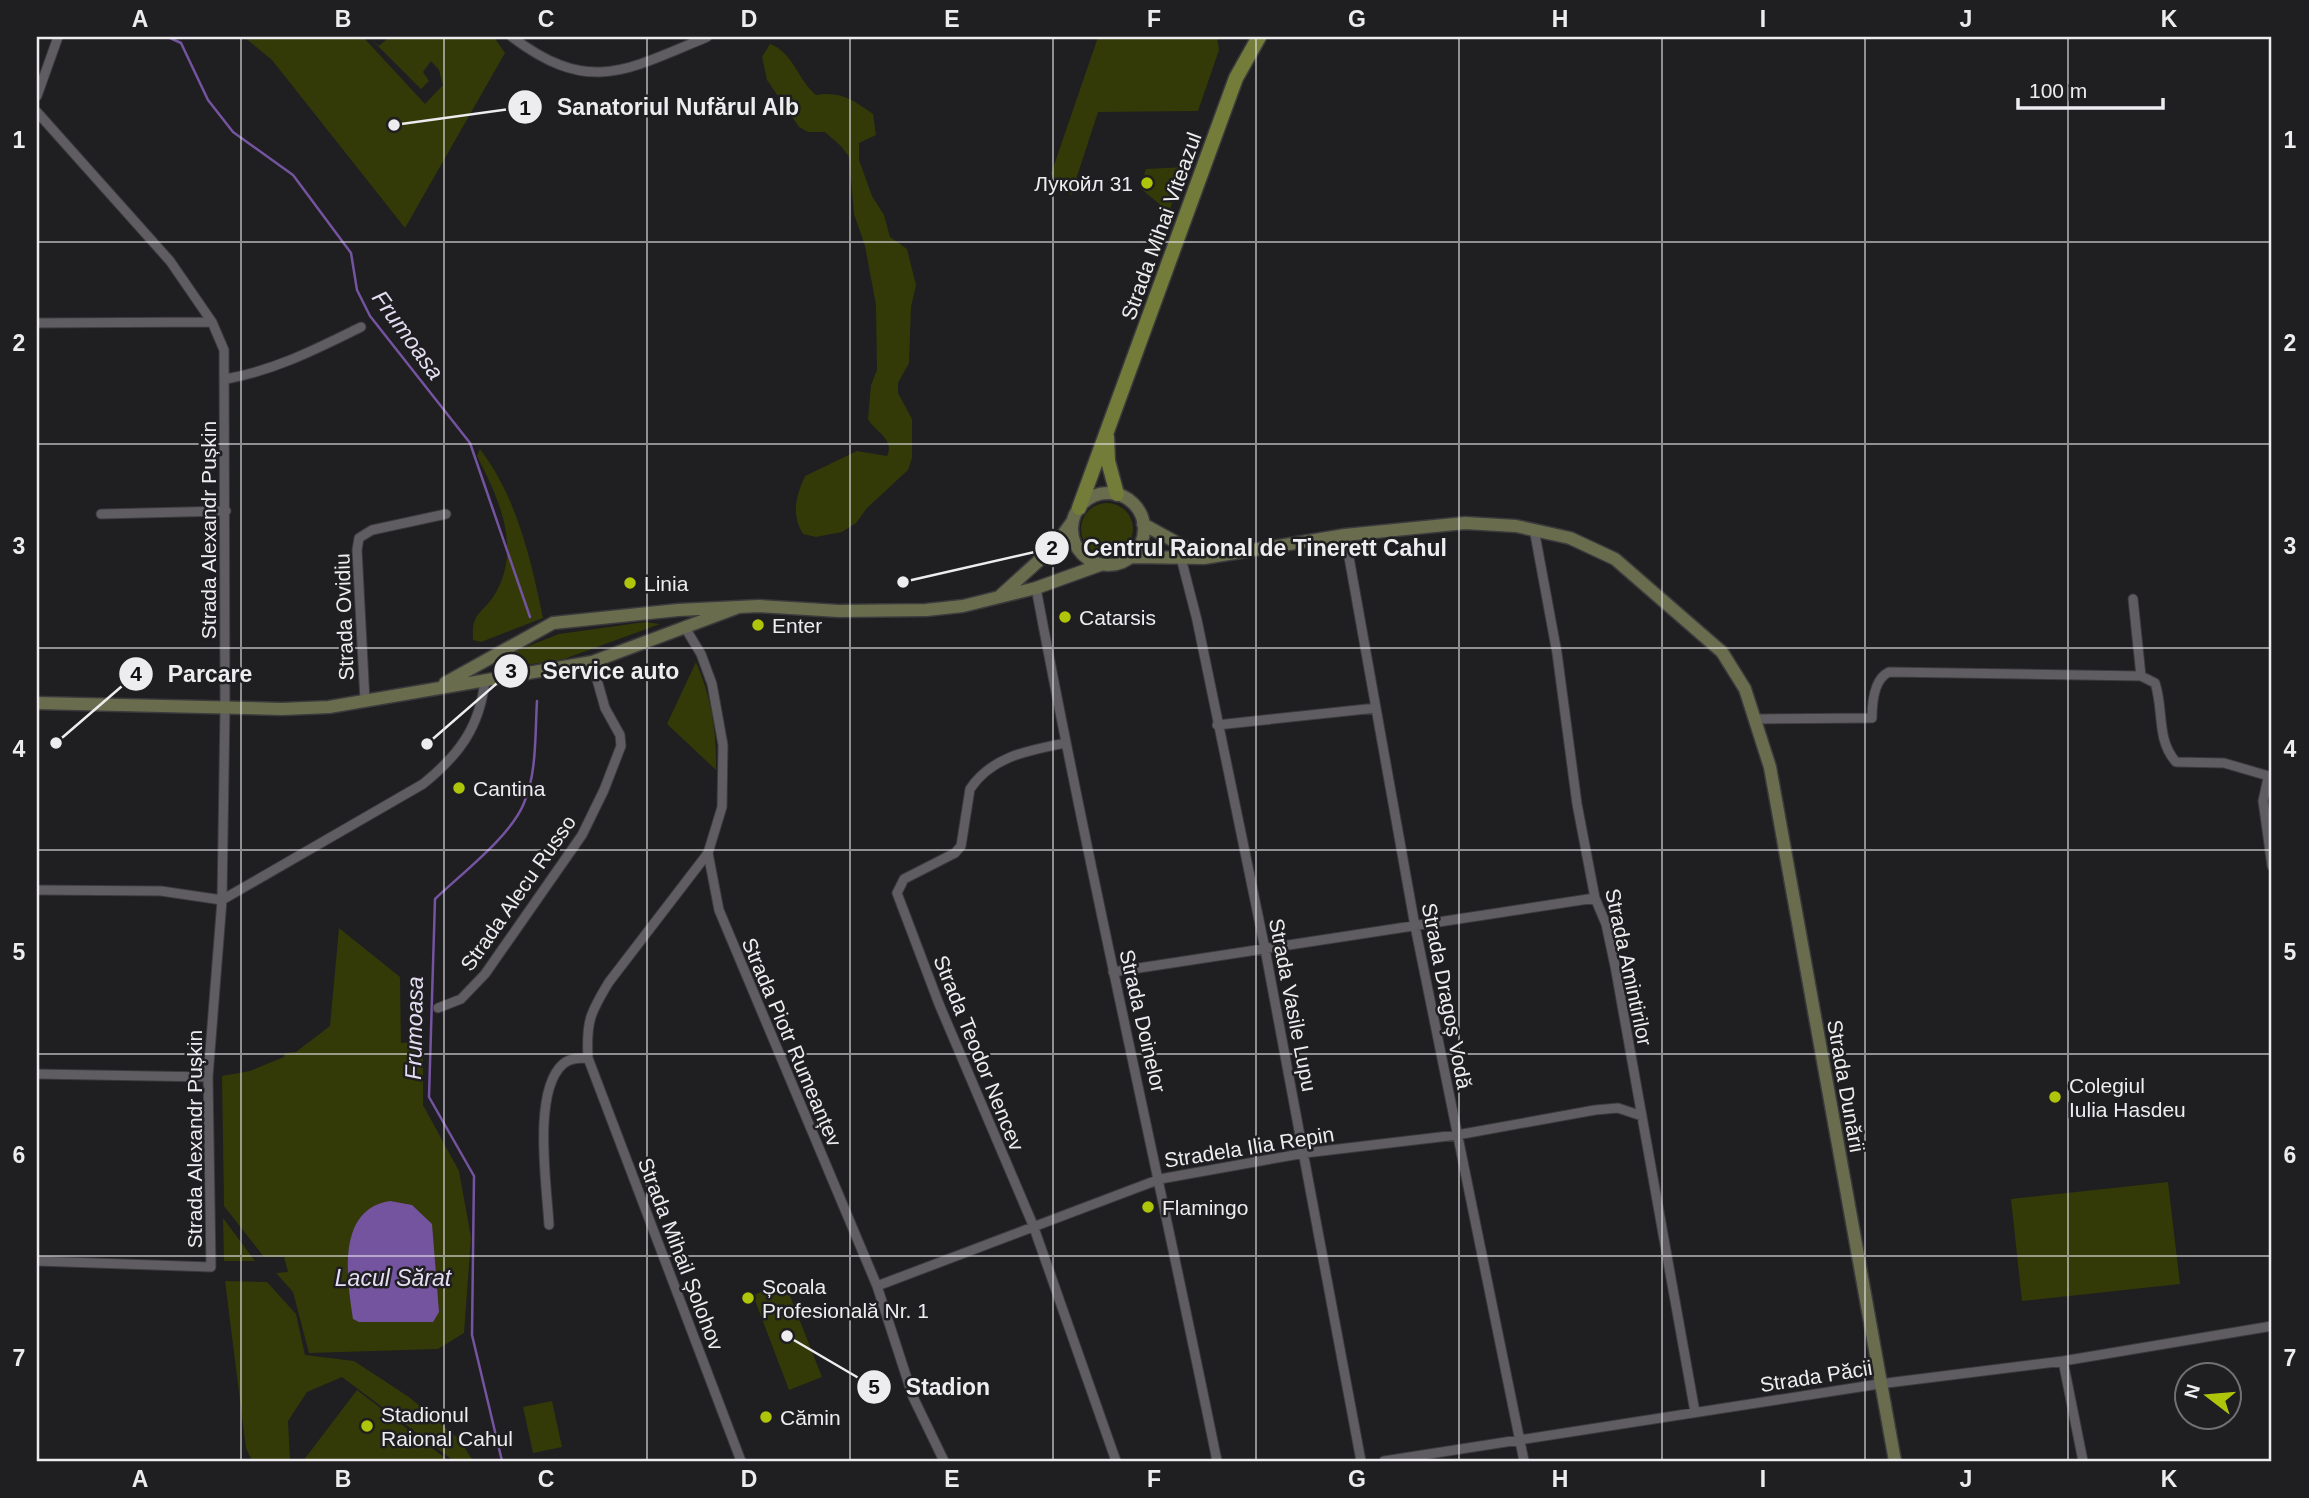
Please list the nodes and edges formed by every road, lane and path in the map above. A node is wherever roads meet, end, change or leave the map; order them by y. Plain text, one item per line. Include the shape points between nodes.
1 (58, 37) edge
2 (512, 37) edge
3 (1259, 37) edge
4 (701, 38) edge
5 (37, 96) edge
6 (37, 112) edge
7 (212, 322) junction
8 (37, 323) edge
9 (361, 327) dead end
10 (226, 379) junction
11 (1106, 432) junction
12 (1117, 494) junction
13 (226, 511) junction
14 (101, 514) dead end
15 (446, 514) dead end
16 (1076, 515) junction
17 (1143, 524) junction
18 (1534, 529) junction
19 (1345, 535) junction
20 (1131, 557) junction
21 (1181, 558) junction
22 (1204, 558) junction
23 (1100, 565) junction
24 (1036, 589) junction
25 (997, 598) junction
26 (2133, 599) dead end
27 (739, 607) junction
28 (657, 612) junction
29 (684, 626) junction
30 (660, 637) junction
31 (491, 659) junction
32 (592, 662) junction
33 (2141, 676) junction
34 (491, 680) junction
35 (436, 687) junction
36 (365, 701) junction
37 (37, 703) edge
38 (225, 707) junction
39 (1376, 708) junction
40 (1756, 719) junction
41 (1217, 726) junction
42 (1065, 743) junction
43 (2270, 778) edge
44 (708, 853) junction
45 (2272, 866) edge
46 (37, 890) edge
47 (1595, 898) junction
48 (222, 900) junction
49 (1415, 926) junction
50 (1265, 949) junction
51 (1113, 972) junction
52 (438, 1008) dead end
53 (589, 1058) junction
54 (37, 1074) edge
55 (208, 1077) junction
56 (1642, 1116) junction
57 (1458, 1135) junction
58 (1305, 1153) junction
59 (1160, 1179) junction
60 (549, 1225) dead end
61 (1032, 1225) junction
62 (37, 1261) edge
63 (877, 1286) junction
64 (2272, 1326) edge
65 (2063, 1361) junction
66 (1879, 1384) junction
67 (1695, 1412) junction
68 (1520, 1441) junction
69 (741, 1461) edge
70 (944, 1461) edge
71 (1116, 1461) edge
72 (1217, 1461) edge
73 (1361, 1461) edge
74 (1384, 1461) edge
75 (1524, 1461) edge
76 (1895, 1461) edge
77 (2082, 1461) edge

1 - 5 street
2 - 4 street via 538,56 580,73 637,64
3 - 11 main road, Strada Mihai Viteazul via 1236,78
6 - 7 street, Strada Alexandr Pușkin via 170,261
7 - 8 street
7 - 10 street, Strada Alexandr Pușkin via 224,350
9 - 10 street via 295,360
10 - 13 street, Strada Alexandr Pușkin
11 - 12 main road, Strada Mihai Viteazul
11 - 16 main road, Strada Mihai Viteazul
12 - 16 main road via 1098,495
12 - 17 main road via 1135,505
13 - 14 street
13 - 38 street, Strada Alexandr Pușkin
15 - 36 street, Strada Ovidiu via 372,530 359,538
16 - 23 main road via 1073,538 1077,549
16 - 25 main road via 1054,547
17 - 20 main road via 1140,545
17 - 22 main road
18 - 19 main road, Strada Dunării via 1465,523
18 - 40 main road, Strada Dunării via 1591,546 1615,559 1700,629 1722,652 1745,689
18 - 47 street, Strada Amintirilor
19 - 22 main road, Strada Dunării
19 - 39 street, Strada Dragoș Vodă
20 - 21 main road, Strada Dunării
20 - 23 main road
21 - 22 main road, Strada Dunării
21 - 41 street, Strada Vasile Lupu
23 - 24 main road
24 - 25 main road
24 - 42 street, Strada Doinelor
25 - 27 main road via 906,611
26 - 33 street
27 - 28 main road
27 - 29 main road
28 - 30 main road via 667,620
28 - 31 main road via 547,625
29 - 30 main road
29 - 44 street via 712,684 723,745 722,807
30 - 32 main road
31 - 34 main road
31 - 35 main road
32 - 34 main road
32 - 52 street, Strada Alecu Russo via 620,735 618,755 604,790 582,835 485,974 461,999
33 - 40 street via 1889,672 1880,679 1872,718
33 - 43 street via 2155,683 2163,735 2176,762 2224,764
34 - 35 main road
34 - 48 street via 470,732 443,768
35 - 36 main road
36 - 38 main road via 308,709
37 - 38 main road
38 - 48 street, Strada Alexandr Pușkin
39 - 41 street
39 - 49 street, Strada Dragoș Vodă
40 - 66 main road, Strada Dunării via 1772,780
41 - 50 street, Strada Vasile Lupu
42 - 51 street, Strada Doinelor
42 - 61 street, Strada Teodor Nencev via 1010,756 974,782 961,846 904,879 897,893
43 - 45 street via 2263,801
44 - 53 street, Strada Mihail Șolohov via 596,1004 586,1034
44 - 63 street, Strada Piotr Rumeanțev via 727,934
46 - 48 street via 161,891
47 - 49 street
47 - 56 street, Strada Amintirilor via 1606,924
48 - 55 street, Strada Alexandr Pușkin
49 - 50 street
49 - 57 street, Strada Dragoș Vodă
50 - 51 street
50 - 58 street, Strada Vasile Lupu
51 - 59 street, Strada Doinelor
53 - 60 street via 572,1059 560,1066 550,1090 544,1130
53 - 69 street, Strada Mihail Șolohov
54 - 55 street
55 - 62 street, Strada Alexandr Pușkin via 211,1267
56 - 57 street, Stradela Ilia Repin via 1618,1108
56 - 67 street, Strada Amintirilor
57 - 58 street, Stradela Ilia Repin
57 - 68 street, Strada Dragoș Vodă
58 - 59 street, Stradela Ilia Repin
58 - 73 street, Strada Vasile Lupu
59 - 61 street, Stradela Ilia Repin
59 - 72 street, Strada Doinelor
61 - 63 street, Stradela Ilia Repin
61 - 71 street, Strada Teodor Nencev
63 - 70 street, Strada Piotr Rumeanțev via 913,1397
64 - 65 street, Strada Păcii
65 - 66 street, Strada Păcii
65 - 77 street
66 - 67 street, Strada Păcii
66 - 76 main road, Strada Dunării
67 - 68 street, Strada Păcii
68 - 74 street, Strada Păcii
68 - 75 street, Strada Dragoș Vodă

